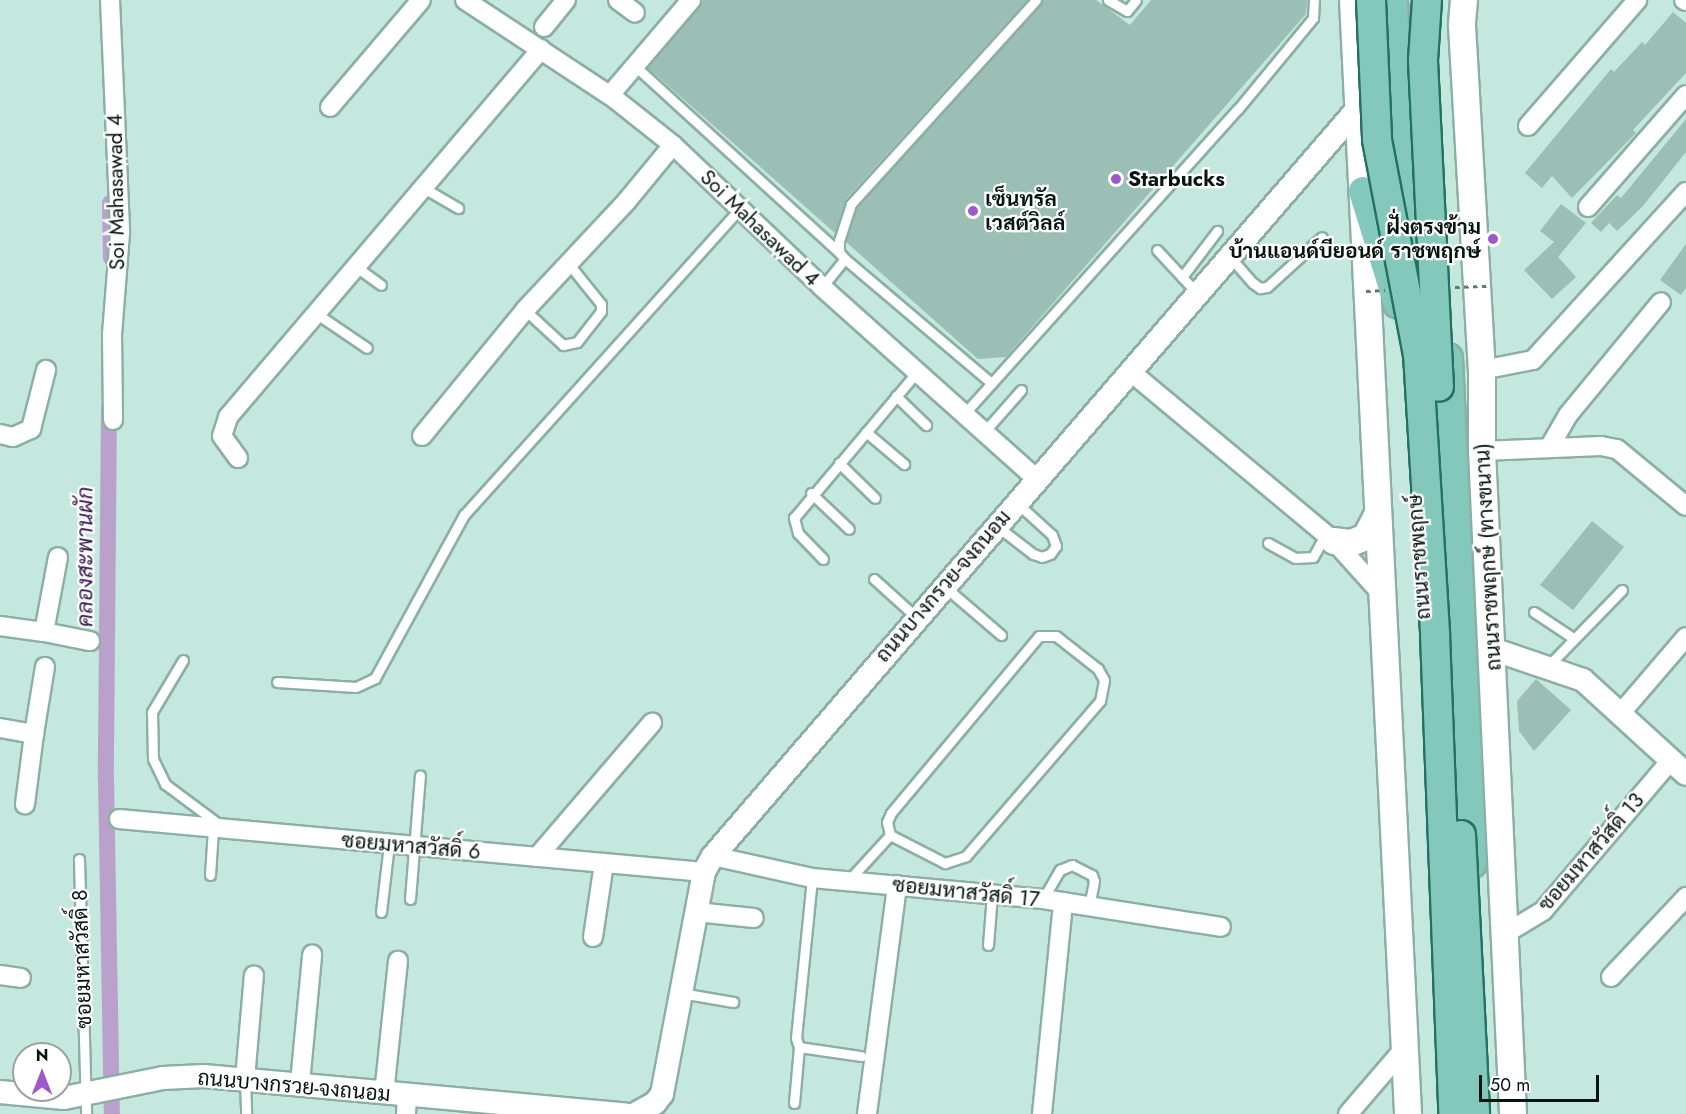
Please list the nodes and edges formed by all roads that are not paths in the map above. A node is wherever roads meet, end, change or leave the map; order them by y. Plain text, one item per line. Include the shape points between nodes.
1 (110, 0) edge
2 (421, 0) edge
3 (465, 0) edge
4 (566, 0) edge
5 (618, 0) edge
6 (691, 0) edge
7 (1036, 0) edge
8 (1107, 0) edge
9 (1136, 0) edge
10 (1314, 0) edge
11 (1353, 0) edge
12 (1371, 0) edge
13 (1393, 0) edge
14 (1637, 0) edge
15 (1468, 4) edge
16 (1430, 7) edge
17 (634, 13) dead end
18 (544, 27) dead end
19 (542, 49) junction
20 (635, 66) junction
21 (609, 95) junction
22 (1686, 95) edge
23 (330, 107) dead end
24 (1359, 107) junction
25 (1528, 126) dead end
26 (673, 145) junction
27 (422, 187) junction
28 (1363, 191) junction
29 (1686, 192) edge
30 (1588, 207) dead end
31 (458, 208) dead end
32 (740, 209) junction
33 (1217, 231) dead end
34 (1322, 237) dead end
35 (1157, 250) dead end
36 (1228, 255) junction
37 (842, 256) junction
38 (568, 262) junction
39 (355, 266) junction
40 (1189, 284) junction
41 (381, 285) dead end
42 (822, 287) junction
43 (1661, 302) dead end
44 (525, 310) junction
45 (317, 314) junction
46 (1403, 321) junction
47 (366, 348) dead end
48 (46, 370) dead end
49 (1482, 370) junction
50 (917, 372) junction
51 (1131, 372) junction
52 (991, 383) junction
53 (1021, 390) dead end
54 (896, 396) junction
55 (964, 414) junction
56 (113, 420) dead end
57 (926, 425) dead end
58 (866, 432) junction
59 (984, 432) junction
60 (0, 434) edge
61 (422, 436) dead end
62 (1549, 448) junction
63 (1482, 451) junction
64 (238, 458) dead end
65 (839, 463) junction
66 (904, 464) dead end
67 (1037, 479) junction
68 (811, 493) junction
69 (875, 498) dead end
70 (1016, 502) junction
71 (1686, 506) edge
72 (1376, 517) junction
73 (995, 525) junction
74 (849, 529) dead end
75 (1330, 538) junction
76 (1268, 543) dead end
77 (58, 556) dead end
78 (822, 559) dead end
79 (874, 579) dead end
80 (944, 585) junction
81 (1622, 590) dead end
82 (1379, 591) junction
83 (1534, 612) dead end
84 (916, 617) junction
85 (0, 626) edge
86 (44, 632) junction
87 (1000, 635) dead end
88 (1686, 637) edge
89 (1573, 638) junction
90 (90, 641) dead end
91 (1492, 649) junction
92 (183, 660) dead end
93 (45, 667) dead end
94 (1546, 668) junction
95 (277, 682) dead end
96 (1620, 714) junction
97 (652, 723) dead end
98 (0, 728) edge
99 (34, 734) junction
100 (1678, 767) edge
101 (420, 775) dead end
102 (25, 804) dead end
103 (119, 819) dead end
104 (219, 828) junction
105 (890, 835) junction
106 (389, 844) junction
107 (414, 846) junction
108 (537, 857) junction
109 (79, 858) dead end
110 (604, 863) junction
111 (708, 864) junction
112 (210, 874) dead end
113 (812, 878) junction
114 (848, 881) junction
115 (897, 885) junction
116 (993, 894) junction
117 (1686, 897) edge
118 (410, 898) dead end
119 (1043, 899) junction
120 (1063, 902) junction
121 (1089, 906) junction
122 (381, 912) dead end
123 (696, 912) junction
124 (754, 918) dead end
125 (1221, 927) dead end
126 (1503, 935) junction
127 (593, 938) dead end
128 (988, 945) dead end
129 (312, 955) dead end
130 (398, 961) dead end
131 (0, 975) edge
132 (254, 975) dead end
133 (1611, 977) dead end
134 (21, 978) dead end
135 (681, 993) junction
136 (733, 1002) dead end
137 (799, 1047) junction
138 (1404, 1049) junction
139 (861, 1056) dead end
140 (245, 1079) junction
141 (300, 1083) junction
142 (0, 1092) edge
143 (384, 1094) junction
144 (794, 1103) dead end
145 (86, 1105) edge
146 (407, 1105) edge
147 (586, 1113) edge
148 (246, 1114) edge
149 (635, 1114) edge
150 (867, 1114) edge
151 (1042, 1114) edge
152 (1348, 1114) edge
153 (1408, 1114) edge
154 (1444, 1114) edge
155 (1454, 1114) edge
156 (1474, 1114) edge
157 (1483, 1114) edge
158 (1513, 1114) edge

1 - 56 street, Soi Mahasawad 4 via 120,234 112,334
2 - 23 street
3 - 19 street, Soi Mahasawad 4
4 - 18 street
5 - 17 street
6 - 20 street
7 - 37 lane via 851,204 841,226
8 - 9 lane via 1127,11
10 - 52 lane via 1313,18 1238,109
11 - 24 main road
12 - 155 main road, bridge via 1377,140 1418,354 1435,636
13 - 46 main road, ถนนราชพฤกษ์ via 1403,181
14 - 25 street
15 - 49 main road, ถนนราชพฤกษ์ (ทางขนาน) via 1462,25
16 - 156 main road, bridge via 1423,61
16 - 157 main road, ถนนราชพฤกษ์
19 - 21 street, Soi Mahasawad 4
19 - 27 street
20 - 21 street
20 - 37 lane
21 - 26 street, Soi Mahasawad 4
22 - 30 street
24 - 28 main road
24 - 36 street, ถนนบางกรวย-จงถนอม
26 - 32 street, Soi Mahasawad 4
26 - 38 street via 626,202
27 - 31 lane
27 - 39 street
28 - 46 main road
28 - 72 main road
29 - 49 street via 1533,360
32 - 42 street, Soi Mahasawad 4
32 - 95 lane via 464,515 375,678 356,687
33 - 40 lane
34 - 36 lane via 1260,288
35 - 40 lane
36 - 40 street, ถนนบางกรวย-จงถนอม
37 - 42 lane
37 - 52 lane
38 - 44 street
38 - 44 lane via 601,304 601,311 577,342 563,345
39 - 41 lane
39 - 45 street
40 - 51 street, ถนนบางกรวย-จงถนอม
42 - 50 street, Soi Mahasawad 4
43 - 62 street via 1568,415
44 - 61 street
45 - 47 lane
45 - 64 street via 222,426 224,444
46 - 154 main road, ถนนราชพฤกษ์ via 1426,692
48 - 60 street via 31,429 13,437
49 - 63 main road, ถนนราชพฤกษ์ (ทางขนาน)
50 - 54 lane
50 - 55 street, Soi Mahasawad 4
51 - 67 street, ถนนบางกรวย-จงถนอม
51 - 75 street
52 - 55 lane
53 - 59 lane
54 - 57 lane
54 - 58 lane
55 - 59 street, Soi Mahasawad 4
58 - 65 lane
58 - 66 lane
59 - 67 street, Soi Mahasawad 4
62 - 63 street
62 - 71 street via 1617,449
63 - 91 main road, ถนนราชพฤกษ์ (ทางขนาน)
65 - 68 lane
65 - 69 lane
67 - 70 street, ถนนบางกรวย-จงถนอม
68 - 74 lane
68 - 78 lane via 793,525
70 - 73 street, ถนนบางกรวย-จงถนอม
70 - 73 lane via 1052,535 1056,546 1050,554 1033,554
72 - 75 main road via 1366,537 1351,543
72 - 82 main road
73 - 80 street, ถนนบางกรวย-จงถนอม
75 - 76 lane via 1313,557 1295,558
75 - 82 street
77 - 86 street
79 - 84 lane
80 - 84 street, ถนนบางกรวย-จงถนอม
80 - 87 lane
81 - 89 lane
82 - 138 main road
83 - 89 lane
84 - 111 street, ถนนบางกรวย-จงถนอม
85 - 86 street
86 - 90 street
88 - 96 street
89 - 94 lane
91 - 94 street
91 - 126 main road, ถนนราชพฤกษ์ (ทางขนาน)
92 - 104 lane via 153,712 153,759 165,784
93 - 99 street
94 - 96 street via 1583,680
96 - 100 street
97 - 108 street
98 - 99 street
99 - 102 street
100 - 126 street, ซอยมหาสวัสดิ์ 13 via 1543,911
101 - 107 lane
103 - 104 street, ซอยมหาสวัสดิ์ 6
104 - 106 street, ซอยมหาสวัสดิ์ 6
104 - 112 lane
105 - 105 lane via 887,822 891,813 1039,636 1056,636 1098,669 1104,680 1100,701 966,856 945,863
105 - 114 lane
106 - 107 street, ซอยมหาสวัสดิ์ 6
106 - 122 lane
107 - 108 street, ซอยมหาสวัสดิ์ 6
107 - 118 lane
108 - 110 street, ซอยมหาสวัสดิ์ 6
109 - 145 lane, ซอยมหาสวัสดิ์ 8
110 - 111 street, ซอยมหาสวัสดิ์ 6
110 - 127 street
111 - 113 street, ซอยมหาสวัสดิ์ 17
111 - 123 street, ถนนบางกรวย-จงถนอม
113 - 114 street, ซอยมหาสวัสดิ์ 17
113 - 137 lane via 795,1029
114 - 115 street, ซอยมหาสวัสดิ์ 17
115 - 116 street, ซอยมหาสวัสดิ์ 17
115 - 150 street
116 - 119 street, ซอยมหาสวัสดิ์ 17
116 - 128 lane
117 - 133 street
119 - 120 street, ซอยมหาสวัสดิ์ 17
119 - 121 lane via 1060,870 1072,866 1092,875 1095,888
120 - 121 street, ซอยมหาสวัสดิ์ 17
120 - 151 street
121 - 125 street, ซอยมหาสวัสดิ์ 17
123 - 124 street
123 - 135 street, ถนนบางกรวย-จงถนอม
126 - 158 main road, ถนนราชพฤกษ์ (ทางขนาน)
129 - 141 street
130 - 143 street
131 - 134 street
132 - 140 street
135 - 136 lane
135 - 149 street, ถนนบางกรวย-จงถนอม via 662,1094
137 - 139 lane
137 - 144 lane
138 - 152 street
138 - 153 main road
140 - 141 street, ถนนบางกรวย-จงถนอม
140 - 145 street, ถนนบางกรวย-จงถนอม via 204,1076 147,1081
140 - 148 lane
141 - 143 street, ถนนบางกรวย-จงถนอม
142 - 145 street, ถนนบางกรวย-จงถนอม via 64,1098
143 - 146 street, ถนนบางกรวย-จงถนอม
146 - 147 street, ถนนบางกรวย-จงถนอม
147 - 149 street, ถนนบางกรวย-จงถนอม

